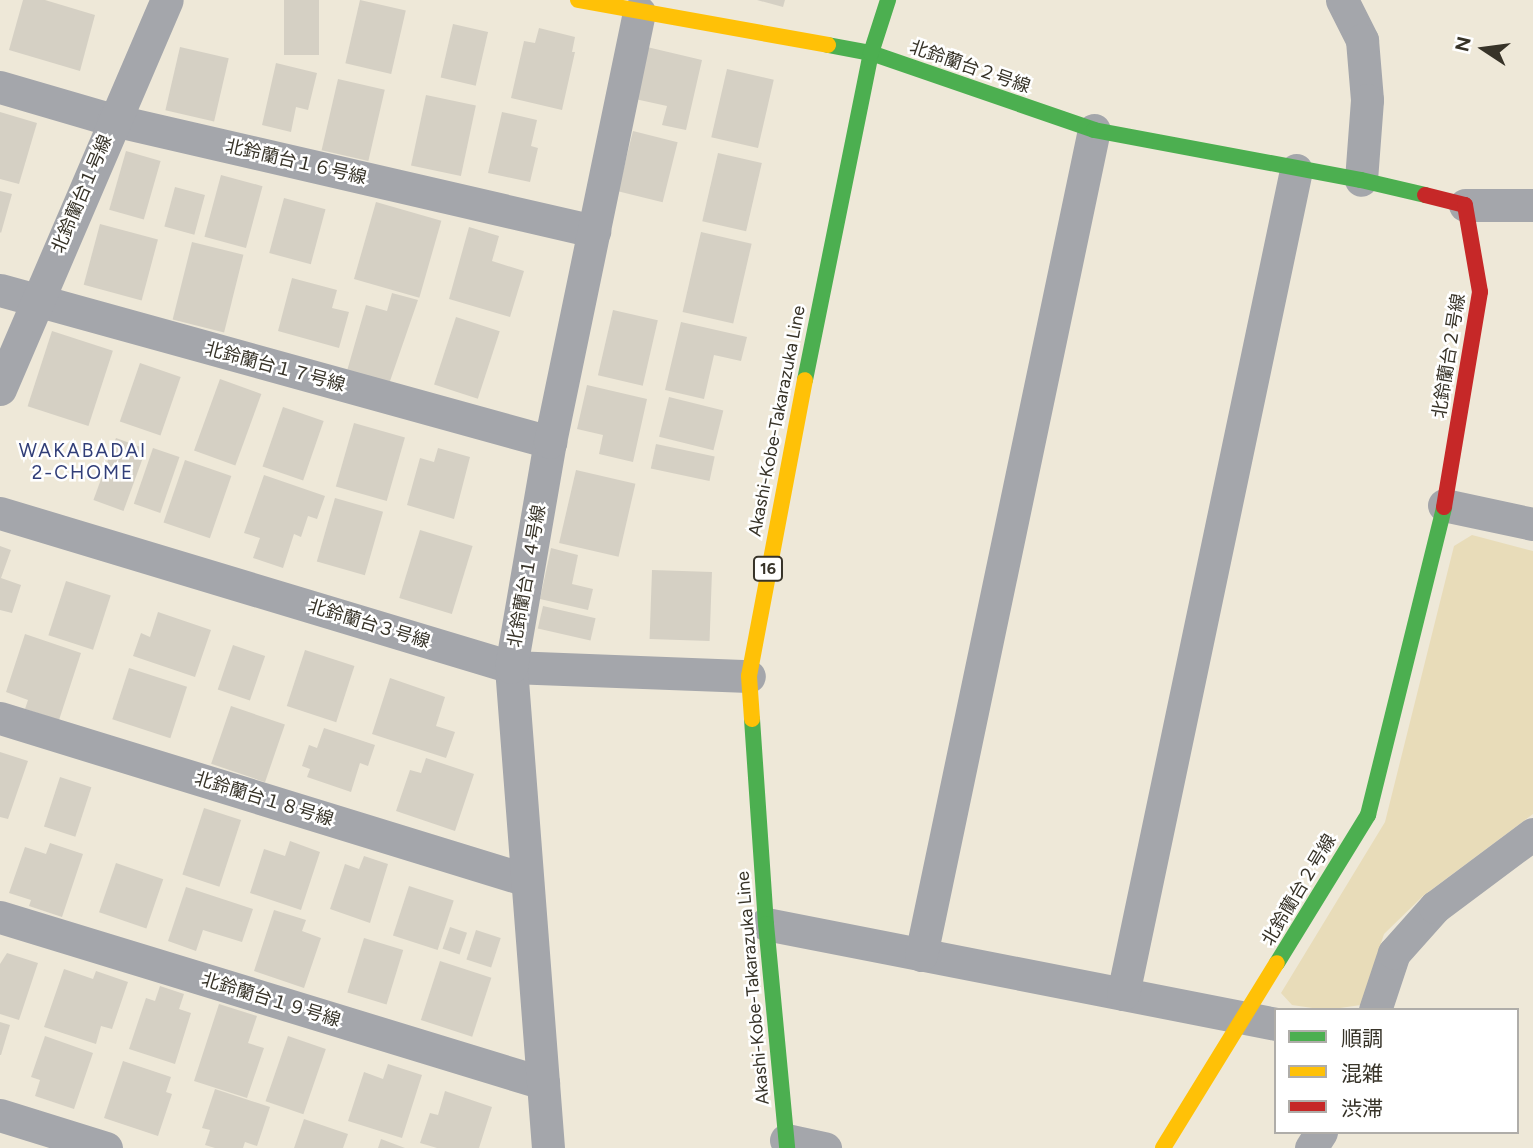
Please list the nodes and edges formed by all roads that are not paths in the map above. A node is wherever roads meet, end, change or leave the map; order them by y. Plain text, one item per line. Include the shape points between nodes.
1 (167, 0) edge
2 (578, 0) edge
3 (888, 0) edge
4 (1342, 0) edge
5 (639, 12) junction
6 (871, 54) junction
7 (0, 87) edge
8 (113, 120) junction
9 (1094, 130) junction
10 (1296, 170) junction
11 (1361, 180) junction
12 (1465, 205) junction
13 (1533, 205) edge
14 (594, 231) junction
15 (0, 290) edge
16 (38, 302) junction
17 (0, 389) edge
18 (550, 442) junction
19 (1444, 505) junction
20 (0, 513) edge
21 (1533, 524) edge
22 (511, 667) junction
23 (749, 676) junction
24 (0, 718) edge
25 (1533, 834) edge
26 (527, 880) junction
27 (0, 917) edge
28 (766, 924) junction
29 (921, 955) junction
30 (1122, 994) junction
31 (1376, 1008) edge
32 (1260, 1021) edge
33 (543, 1083) junction
34 (0, 1115) edge
35 (786, 1144) edge
36 (106, 1148) edge
37 (548, 1148) edge
38 (825, 1148) edge
39 (1163, 1148) edge

1 - 8 street, 北鈴蘭台１号線
2 - 5 street, 北鈴蘭台２号線
3 - 6 street, Akashi-Kobe-Takarazuka Line / 16
4 - 11 street via 1362,40 1367,100
5 - 6 street, 北鈴蘭台２号線
5 - 14 street, 北鈴蘭台１４号線
6 - 9 street, 北鈴蘭台２号線
6 - 23 street, Akashi-Kobe-Takarazuka Line / 16
7 - 8 street, 北鈴蘭台１６号線
8 - 14 street, 北鈴蘭台１６号線
8 - 16 street, 北鈴蘭台１号線
9 - 10 street, 北鈴蘭台２号線
9 - 29 street
10 - 11 street, 北鈴蘭台２号線
10 - 30 street
11 - 12 street, 北鈴蘭台２号線
12 - 13 street
12 - 19 street, 北鈴蘭台２号線 via 1480,292
14 - 18 street, 北鈴蘭台１４号線
15 - 16 street, 北鈴蘭台１７号線
16 - 17 street, 北鈴蘭台１号線
16 - 18 street, 北鈴蘭台１７号線
18 - 22 street, 北鈴蘭台１４号線
19 - 21 street
19 - 32 street, 北鈴蘭台２号線 via 1368,815
20 - 22 street, 北鈴蘭台３号線
22 - 23 street, 北鈴蘭台３号線
22 - 26 street, 北鈴蘭台１４号線
23 - 28 street, Akashi-Kobe-Takarazuka Line / 16
24 - 26 street, 北鈴蘭台１８号線
25 - 31 street via 1435,907 1394,953
26 - 33 street, 北鈴蘭台１４号線
27 - 33 street, 北鈴蘭台１９号線
28 - 29 street
28 - 35 street, Akashi-Kobe-Takarazuka Line / 16
29 - 30 street
30 - 32 street
32 - 39 street, 北鈴蘭台２号線
33 - 37 street, 北鈴蘭台１４号線
34 - 36 street
35 - 38 street

